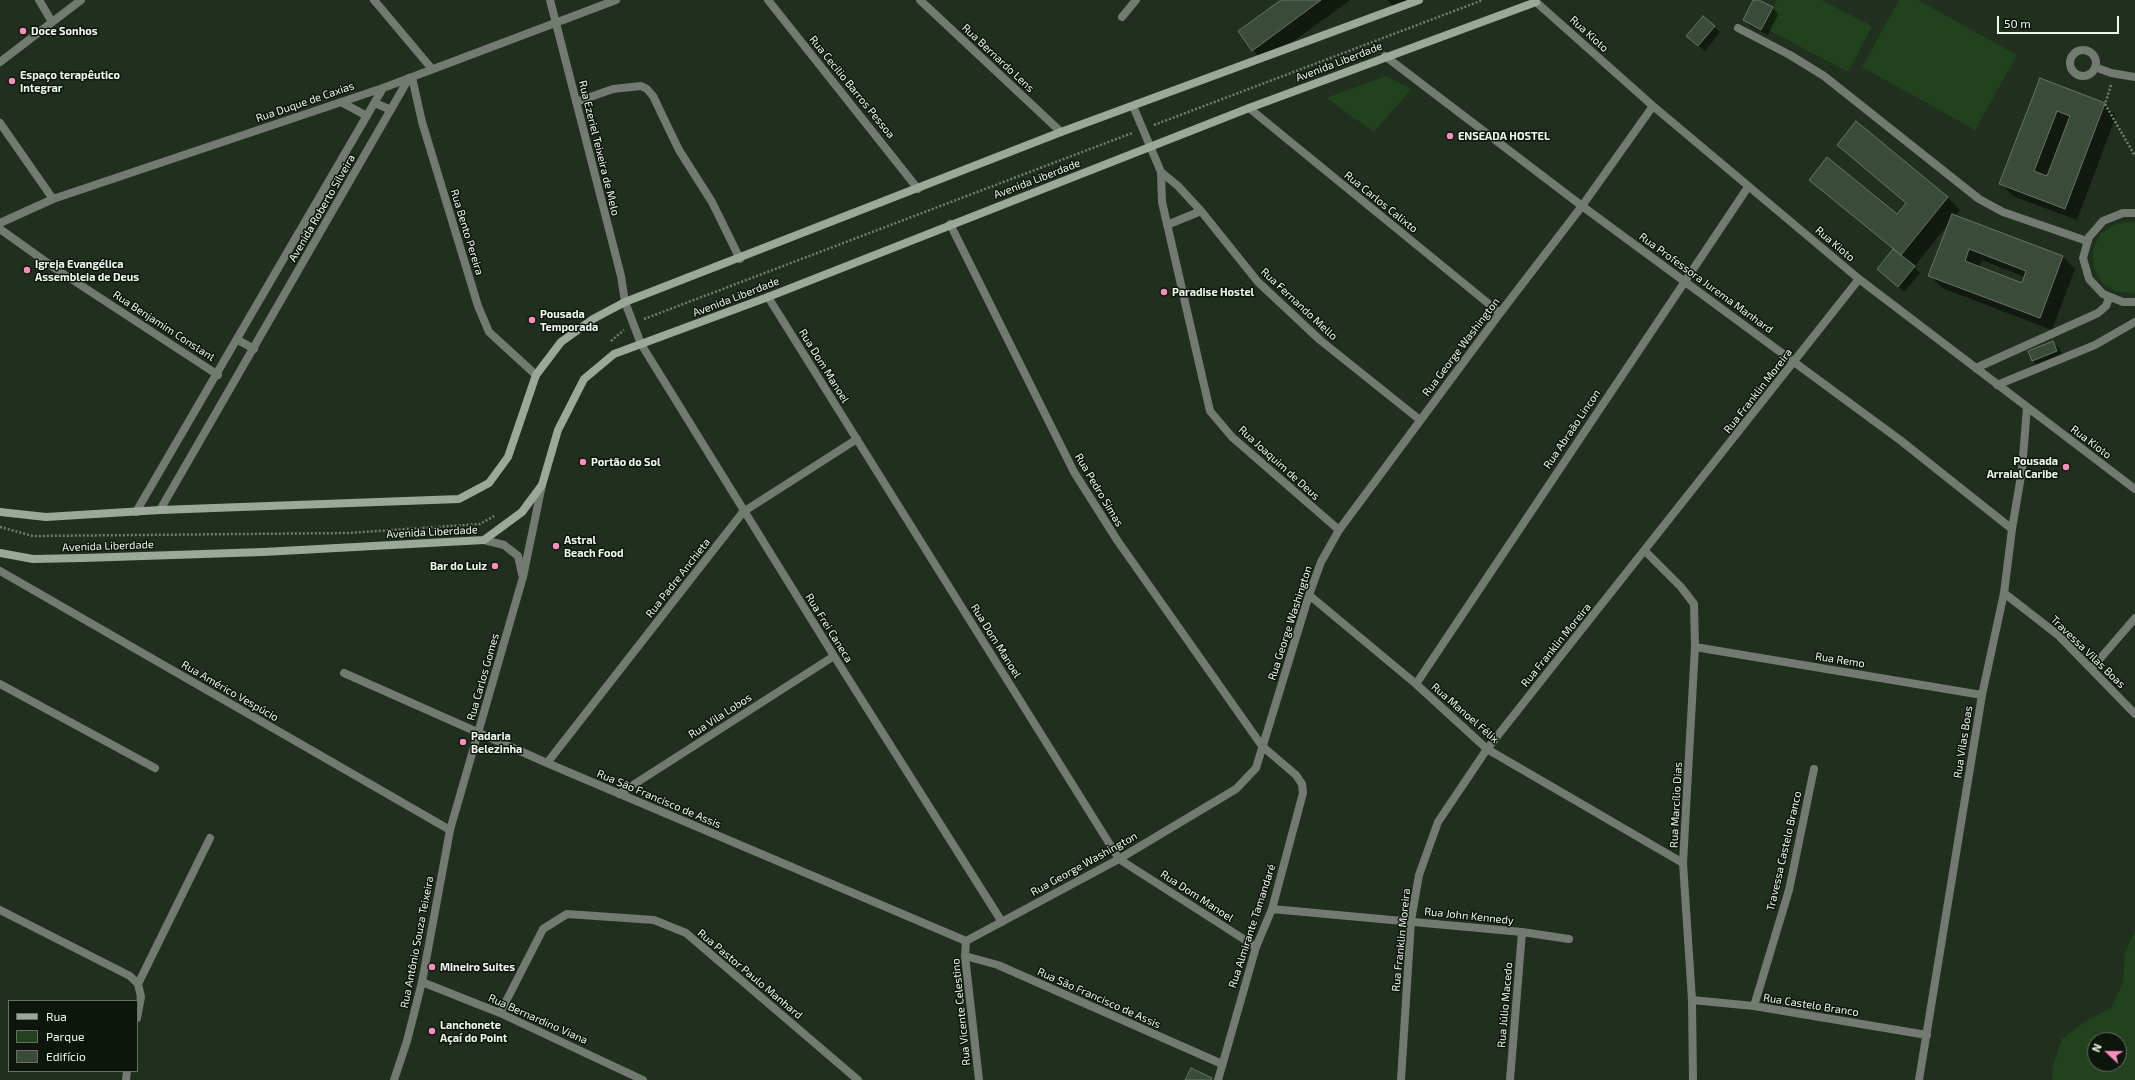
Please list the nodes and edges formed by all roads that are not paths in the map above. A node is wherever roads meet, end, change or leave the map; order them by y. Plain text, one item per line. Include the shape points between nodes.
1 (39, 0) edge
2 (81, 0) edge
3 (374, 0) edge
4 (550, 0) edge
5 (616, 0) edge
6 (768, 0) edge
7 (920, 0) edge
8 (1136, 0) edge
9 (1419, 0) edge
10 (1535, 1) edge
11 (1122, 17) dead end
12 (52, 22) junction
13 (555, 24) junction
14 (1738, 28) dead end
15 (1385, 56) junction
16 (0, 62) edge
17 (2095, 67) dead end
18 (432, 69) junction
19 (2135, 77) edge
20 (410, 78) junction
21 (383, 88) junction
22 (341, 102) junction
23 (375, 102) junction
24 (576, 102) junction
25 (1133, 106) junction
26 (1653, 106) junction
27 (1249, 108) junction
28 (391, 110) junction
29 (367, 116) junction
30 (0, 123) edge
31 (1061, 132) junction
32 (1151, 146) junction
33 (1161, 172) junction
34 (1748, 187) junction
35 (918, 189) junction
36 (53, 199) junction
37 (1582, 206) junction
38 (1201, 211) junction
39 (2135, 213) edge
40 (0, 223) edge
41 (950, 224) junction
42 (1167, 225) junction
43 (0, 229) edge
44 (2087, 241) junction
45 (740, 259) junction
46 (1859, 279) junction
47 (1684, 281) junction
48 (768, 297) junction
49 (2109, 298) junction
50 (626, 302) junction
51 (2135, 302) edge
52 (1500, 313) junction
53 (2135, 322) edge
54 (238, 340) junction
55 (641, 344) junction
56 (254, 349) junction
57 (1795, 362) junction
58 (1976, 368) junction
59 (218, 375) junction
60 (536, 375) junction
61 (1997, 385) junction
62 (2027, 407) junction
63 (1420, 420) junction
64 (857, 439) junction
65 (542, 485) junction
66 (2135, 489) edge
67 (160, 510) junction
68 (0, 512) edge
69 (136, 512) junction
70 (743, 512) junction
71 (2012, 529) junction
72 (1339, 530) junction
73 (484, 540) junction
74 (1645, 551) junction
75 (0, 553) edge
76 (0, 571) edge
77 (523, 577) junction
78 (2004, 593) junction
79 (1309, 595) junction
80 (2135, 618) edge
81 (1696, 647) junction
82 (834, 656) junction
83 (2092, 668) junction
84 (344, 673) dead end
85 (0, 684) edge
86 (1416, 684) junction
87 (1982, 695) junction
88 (2135, 714) edge
89 (479, 733) junction
90 (1262, 746) junction
91 (1487, 749) junction
92 (547, 763) junction
93 (155, 768) dead end
94 (1814, 769) dead end
95 (619, 794) junction
96 (450, 830) junction
97 (210, 838) dead end
98 (1119, 858) junction
99 (1683, 863) junction
100 (1272, 909) junction
101 (0, 910) edge
102 (1411, 921) junction
103 (1002, 922) junction
104 (1522, 932) junction
105 (1569, 939) dead end
106 (966, 941) junction
107 (1256, 947) junction
108 (965, 956) junction
109 (422, 982) junction
110 (138, 984) junction
111 (1692, 1000) junction
112 (1754, 1006) junction
113 (138, 1013) edge
114 (500, 1013) junction
115 (1927, 1035) junction
116 (1222, 1064) junction
117 (394, 1080) edge
118 (643, 1080) edge
119 (858, 1080) edge
120 (979, 1080) edge
121 (1218, 1080) edge
122 (1401, 1080) edge
123 (1510, 1080) edge
124 (1693, 1080) edge
125 (1919, 1080) edge

1 - 12 street
2 - 12 street
3 - 18 street
4 - 13 street, Rua Ezeriel Teixeira de Melo
5 - 13 street, Rua Duque de Caxias
6 - 35 street, Rua Cecilio Barros Pessoa
7 - 31 street, Rua Bernardo Lens
8 - 11 street
9 - 25 main road
10 - 15 main road, Avenida Liberdade
10 - 26 street, Rua Kioto
12 - 16 street
13 - 18 street, Rua Duque de Caxias
13 - 24 street, Rua Ezeriel Teixeira de Melo
14 - 44 street via 1790,54 1824,76 1979,200 2003,212
15 - 27 main road, Avenida Liberdade
15 - 37 street, Rua Professora Jurema Manhard
17 - 19 street via 2114,74
18 - 20 street, Rua Duque de Caxias
20 - 21 street, Rua Duque de Caxias
20 - 28 street, Avenida Roberto Silveira
20 - 60 street, Rua Bento Pereira via 478,306 489,332
21 - 22 street, Rua Duque de Caxias
21 - 23 street, Avenida Roberto Silveira
22 - 29 street
22 - 36 street, Rua Duque de Caxias
23 - 28 street
23 - 29 street, Avenida Roberto Silveira
24 - 45 street via 613,89 641,86 647,89 653,96 679,150 712,202
24 - 50 street, Rua Ezeriel Teixeira de Melo
25 - 31 main road
25 - 32 street, Rua Joaquim de Deus
26 - 34 street, Rua Kioto
26 - 37 street, Rua George Washington
27 - 32 main road, Avenida Liberdade
27 - 52 street, Rua Carlos Calixto
28 - 56 street, Avenida Roberto Silveira
29 - 54 street, Avenida Roberto Silveira
30 - 36 street
31 - 35 main road
32 - 33 street, Rua Joaquim de Deus
32 - 41 main road, Avenida Liberdade
33 - 38 street, Rua Fernando Mello
33 - 42 street, Rua Joaquim de Deus via 1162,202
34 - 46 street, Rua Kioto
34 - 47 street, Rua Abraão Lincon
35 - 45 main road
36 - 40 street, Rua Duque de Caxias
37 - 47 street, Rua Professora Jurema Manhard
37 - 52 street, Rua George Washington
38 - 42 street
38 - 63 street, Rua Fernando Mello via 1258,282 1320,340
39 - 44 street via 2123,213 2103,221
41 - 48 main road, Avenida Liberdade
41 - 90 street, Rua Pedro Simas via 1074,472 1117,540
42 - 72 street, Rua Joaquim de Deus via 1210,410 1232,437
43 - 59 street, Rua Benjamim Constant
44 - 49 street via 2085,268 2095,287
45 - 50 main road
46 - 57 street, Rua Franklin Moreira
46 - 58 street, Rua Kioto
47 - 57 street, Rua Professora Jurema Manhard
47 - 86 street, Rua Abraão Lincon
48 - 55 main road, Avenida Liberdade
48 - 64 street, Rua Dom Manoel
49 - 51 street
49 - 58 street via 2106,306 2098,313
50 - 55 street, Rua Ezeriel Teixeira de Melo
50 - 60 main road via 593,319 561,342
52 - 63 street, Rua George Washington
53 - 61 street via 2095,344
54 - 56 street
54 - 59 street, Avenida Roberto Silveira
55 - 65 main road, Avenida Liberdade via 614,354 584,379 558,430
55 - 70 street, Rua Frei Caneca
56 - 67 street, Avenida Roberto Silveira
57 - 71 street, Rua Professora Jurema Manhard via 1900,440
57 - 74 street, Rua Franklin Moreira
58 - 61 street, Rua Kioto
59 - 69 street, Avenida Roberto Silveira
60 - 67 main road via 508,457 489,483 459,499
61 - 62 street, Rua Kioto
62 - 66 street, Rua Kioto
62 - 71 street, Rua Vilas Boas via 2022,470
63 - 72 street, Rua George Washington
64 - 70 street, Rua Padre Anchieta
64 - 98 street, Rua Dom Manoel
65 - 73 main road, Avenida Liberdade via 522,512
65 - 77 street, Rua Carlos Gomes
67 - 69 main road
68 - 69 main road via 46,517
70 - 82 street, Rua Frei Caneca
70 - 92 street, Rua Padre Anchieta
71 - 78 street, Rua Vilas Boas
72 - 79 street, Rua George Washington via 1321,562
73 - 75 main road, Avenida Liberdade via 263,552 83,558 33,559
73 - 77 street via 504,545 518,556
74 - 81 street, Rua Marcílio Dias via 1682,587 1694,604
74 - 91 street, Rua Franklin Moreira
76 - 96 street, Rua Américo Vespúcio
77 - 89 street, Rua Carlos Gomes
78 - 83 street, Travessa Vilas Boas via 2058,635
78 - 87 street, Rua Vilas Boas
79 - 86 street, Rua Manoel Félix
79 - 90 street, Rua George Washington
80 - 83 street
81 - 87 street, Rua Remo
81 - 99 street, Rua Marcílio Dias
82 - 95 street, Rua Vila Lobos
82 - 103 street, Rua Frei Caneca
83 - 88 street, Travessa Vilas Boas
84 - 89 street, Rua São Francisco de Assis
85 - 93 street
86 - 91 street, Rua Manoel Félix
87 - 115 street, Rua Vilas Boas
89 - 92 street, Rua São Francisco de Assis
89 - 96 street, Rua Carlos Gomes
90 - 98 street, Rua George Washington via 1256,768 1236,789
90 - 100 street, Rua Almirante Tamandaré via 1296,775 1302,784 1303,793
91 - 99 street, Rua Manoel Félix
91 - 102 street, Rua Franklin Moreira via 1438,822 1419,875
92 - 95 street, Rua São Francisco de Assis
94 - 112 street, Travessa Castelo Branco via 1789,890
95 - 106 street, Rua São Francisco de Assis
96 - 109 street, Rua Antônio Souza Teixeira
97 - 110 street
98 - 103 street, Rua George Washington
98 - 107 street, Rua Dom Manoel
99 - 111 street, Rua Marcílio Dias
100 - 102 street, Rua John Kennedy
100 - 107 street, Rua Almirante Tamandaré
101 - 110 street via 130,976
102 - 104 street, Rua John Kennedy
102 - 122 street, Rua Franklin Moreira
103 - 106 street, Rua George Washington
104 - 105 street, Rua John Kennedy
104 - 123 street, Rua Júlio Macedo
106 - 108 street, Rua Vicente Celestino
107 - 116 street, Rua Almirante Tamandaré
108 - 116 street, Rua São Francisco de Assis via 998,965
108 - 120 street, Rua Vicente Celestino
109 - 114 street, Rua Bernardino Viana
109 - 117 street, Rua Antônio Souza Teixeira
110 - 113 street via 141,997
111 - 112 street, Rua Castelo Branco
111 - 124 street, Rua Marcílio Dias
112 - 115 street, Rua Castelo Branco
114 - 118 street, Rua Bernardino Viana
114 - 119 street, Rua Pastor Paulo Manhard via 543,929 567,914 654,920 686,933
115 - 125 street, Rua Vilas Boas
116 - 121 street, Rua Almirante Tamandaré

